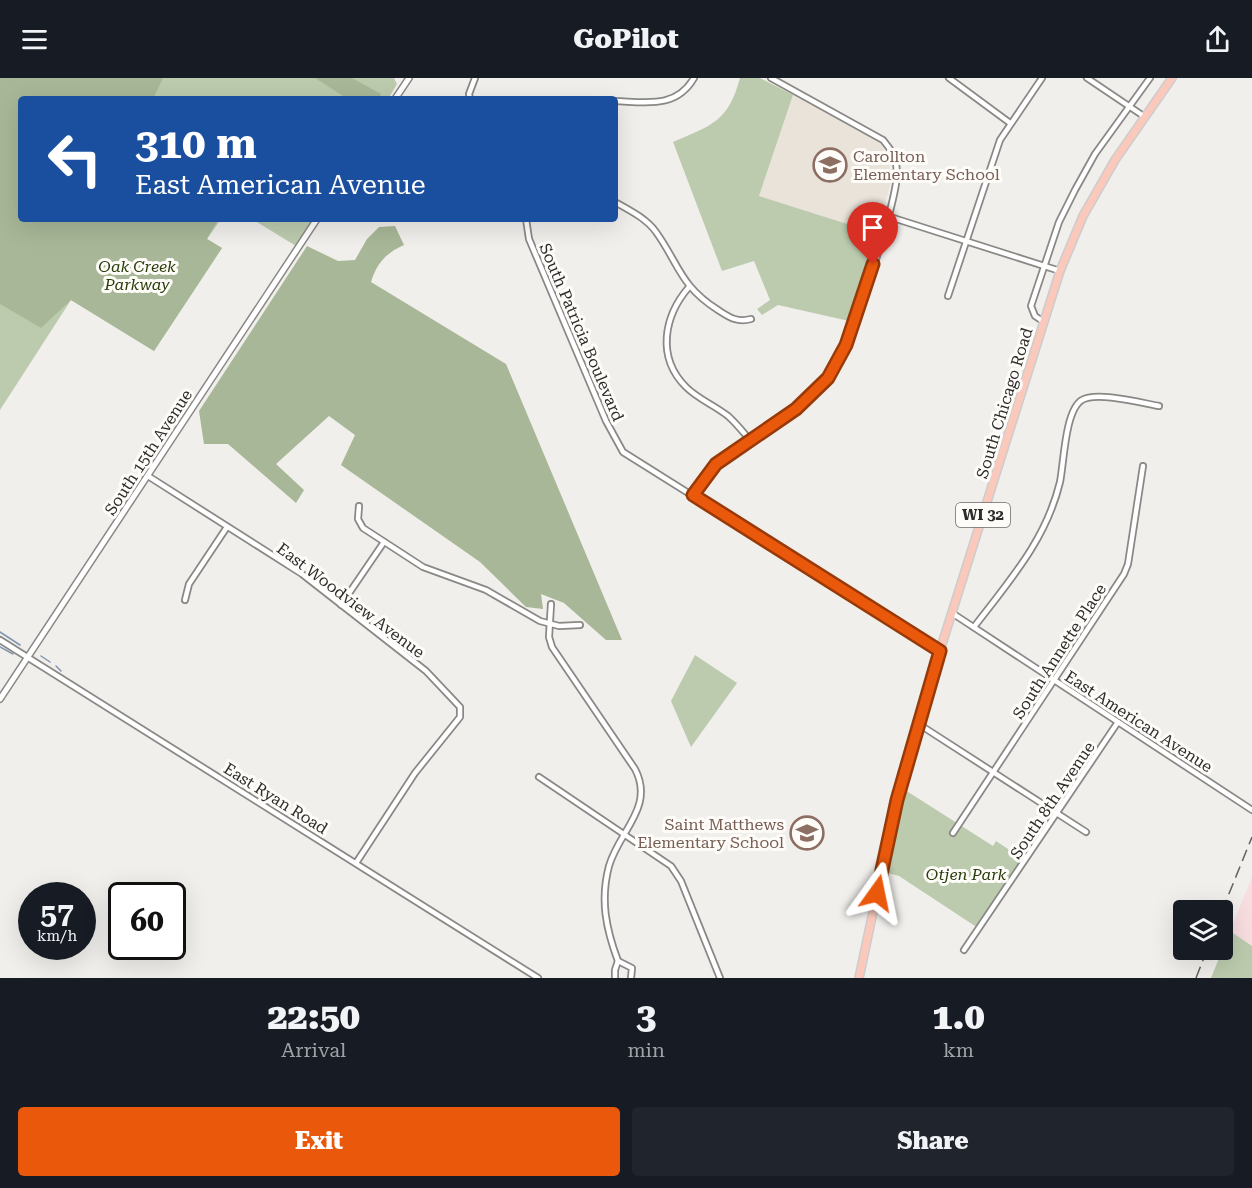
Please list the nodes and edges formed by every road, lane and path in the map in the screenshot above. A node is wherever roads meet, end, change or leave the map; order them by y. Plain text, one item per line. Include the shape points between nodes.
1 (409, 78) edge
2 (476, 78) edge
3 (694, 78) edge
4 (771, 78) edge
5 (949, 78) edge
6 (1042, 78) edge
7 (1087, 78) edge
8 (1150, 78) edge
9 (1172, 78) edge
10 (397, 96) edge
11 (469, 96) edge
12 (618, 101) edge
13 (1129, 108) junction
14 (1144, 117) junction
15 (1010, 123) junction
16 (618, 204) edge
17 (887, 216) junction
18 (315, 222) edge
19 (526, 222) edge
20 (967, 241) junction
21 (1045, 266) junction
22 (1060, 270) junction
23 (689, 287) junction
24 (948, 296) dead end
25 (751, 319) dead end
26 (1044, 322) junction
27 (1159, 406) dead end
28 (750, 440) junction
29 (1143, 466) dead end
30 (148, 476) junction
31 (693, 495) junction
32 (359, 506) dead end
33 (227, 527) junction
34 (384, 542) junction
35 (184, 600) dead end
36 (551, 604) dead end
37 (341, 605) junction
38 (952, 613) junction
39 (549, 624) junction
40 (580, 625) dead end
41 (974, 627) junction
42 (0, 640) edge
43 (940, 651) junction
44 (28, 656) junction
45 (1054, 680) junction
46 (0, 699) edge
47 (1118, 722) junction
48 (917, 723) junction
49 (994, 773) junction
50 (538, 777) dead end
51 (1252, 810) edge
52 (1057, 813) junction
53 (1086, 832) dead end
54 (953, 833) dead end
55 (624, 835) junction
56 (356, 863) junction
57 (964, 950) dead end
58 (618, 961) junction
59 (538, 978) edge
60 (615, 978) edge
61 (631, 978) edge
62 (720, 978) edge
63 (859, 978) edge

1 - 10 street
2 - 11 street
3 - 12 street via 680,96 667,102
4 - 17 street via 865,128 890,148 897,181
5 - 15 street
6 - 15 street
7 - 13 street
8 - 13 street, South Chicago Road
9 - 14 main road, South Chicago Road / WI 32
13 - 14 street
13 - 21 street, South Chicago Road via 1095,154 1075,190 1059,222
14 - 22 main road, South Chicago Road / WI 32 via 1083,216
15 - 20 street via 1000,141
16 - 23 street via 655,230
17 - 20 street
17 - 28 street via 860,307 838,363 796,409
18 - 30 street, South 15th Avenue
19 - 31 street, South Patricia Boulevard via 529,239 606,421 623,452
20 - 21 street
20 - 24 street
21 - 22 street
21 - 26 street, South Chicago Road via 1031,306 1035,316
22 - 26 main road, South Chicago Road / WI 32
23 - 25 street via 734,320
23 - 28 street via 677,301 668,322 665,342 672,366 697,397 730,417
26 - 38 main road, South Chicago Road / WI 32
27 - 41 street via 1094,396 1074,408 1062,474 1046,525 1032,552
28 - 31 street via 716,464
29 - 45 street, South Annette Place via 1128,564
30 - 33 street, East Woodview Avenue
30 - 44 street, South 15th Avenue
31 - 43 street
32 - 34 street via 360,525
33 - 35 street via 189,584
33 - 37 street, East Woodview Avenue via 302,574
34 - 37 street
34 - 39 street via 423,567 480,587
36 - 39 street
37 - 56 street, East Woodview Avenue via 437,680 460,707 459,719 415,773
38 - 41 street, East American Avenue
38 - 43 main road, South Chicago Road / WI 32
39 - 40 street
39 - 55 street via 550,642 558,657 639,777 640,806
41 - 45 street, East American Avenue
42 - 44 street, East Ryan Road
43 - 48 main road, South Chicago Road / WI 32
44 - 46 street, South 15th Avenue
44 - 56 street, East Ryan Road
45 - 47 street, East American Avenue
45 - 49 street, South Annette Place
47 - 51 street, East American Avenue
47 - 52 street, South 8th Avenue
48 - 49 street
48 - 63 main road, South Chicago Road / WI 32
49 - 52 street
49 - 54 street, South Annette Place
50 - 55 street
52 - 53 street
52 - 57 street, South 8th Avenue
55 - 58 street via 609,866 604,896 607,929
55 - 62 street via 676,872
56 - 59 street, East Ryan Road
58 - 60 street
58 - 61 street via 632,968

